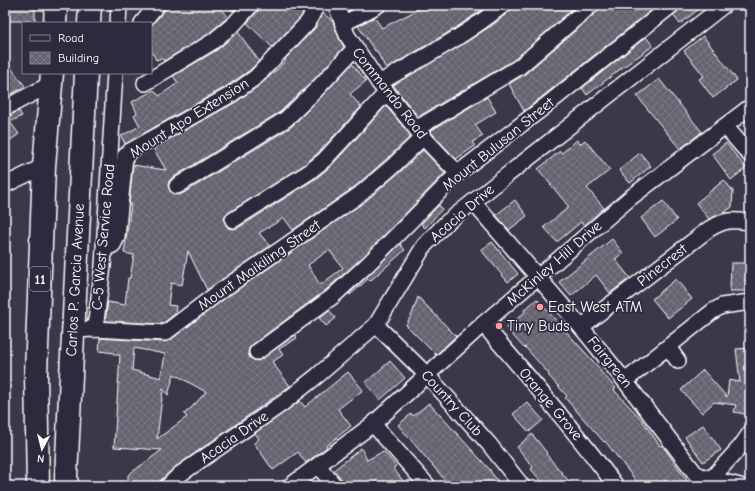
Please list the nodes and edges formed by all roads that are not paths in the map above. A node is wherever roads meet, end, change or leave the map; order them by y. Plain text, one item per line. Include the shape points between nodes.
1 (56, 5) edge
2 (90, 5) edge
3 (120, 5) edge
4 (157, 5) edge
5 (251, 5) edge
6 (317, 5) edge
7 (336, 5) edge
8 (378, 5) edge
9 (503, 5) edge
10 (591, 5) edge
11 (672, 5) edge
12 (724, 5) edge
13 (55, 22) edge
14 (89, 22) edge
15 (118, 22) edge
16 (143, 22) edge
17 (343, 24) junction
18 (355, 48) junction
19 (86, 74) edge
20 (115, 74) edge
21 (52, 79) edge
22 (145, 83) dead end
23 (383, 88) junction
24 (750, 107) edge
25 (5, 108) edge
26 (725, 126) junction
27 (420, 133) junction
28 (750, 155) edge
29 (44, 166) junction
30 (458, 173) junction
31 (5, 185) edge
32 (177, 186) dead end
33 (473, 202) junction
34 (233, 220) dead end
35 (750, 222) edge
36 (104, 249) junction
37 (537, 277) junction
38 (750, 302) edge
39 (483, 324) junction
40 (376, 325) junction
41 (581, 327) junction
42 (95, 329) junction
43 (73, 330) junction
44 (668, 347) junction
45 (257, 352) dead end
46 (678, 361) dead end
47 (427, 375) junction
48 (625, 381) junction
49 (373, 424) junction
50 (750, 434) edge
51 (318, 466) junction
52 (712, 478) junction
53 (67, 483) edge
54 (38, 486) edge
55 (168, 486) edge
56 (290, 486) edge
57 (335, 486) edge
58 (428, 486) edge
59 (522, 486) edge
60 (616, 486) edge
61 (740, 486) edge

1 - 13 main road
2 - 14 main road
3 - 15 street
4 - 16 street
5 - 22 street via 234,24 212,42
6 - 36 street, Mount Apo Extension via 308,22 256,77 232,94 125,156 117,237 113,244
7 - 17 street, Commando Road
8 - 17 street
9 - 23 street
10 - 27 street, Mount Maikiling Street via 519,67
11 - 30 street, Mount Bulusan Street
12 - 33 street, Acacia Drive
17 - 18 street, Commando Road
18 - 23 street, Commando Road
18 - 32 street via 286,119
19 - 43 main road, Carlos P. Garcia Avenue
20 - 36 street, C-5 West Service Road
21 - 25 street
21 - 29 main road, 11
23 - 27 street, Commando Road
23 - 34 street via 324,160
24 - 26 street, McKinley Hill Drive
26 - 28 street
26 - 37 street, McKinley Hill Drive via 630,198
27 - 30 street, Commando Road
27 - 42 street, Mount Maikiling Street via 394,165 359,195 219,292 165,333
29 - 31 street
29 - 54 main road, 11 via 36,374
30 - 45 street, Mount Bulusan Street via 332,297
33 - 37 street, Fairgreen
33 - 40 street, Acacia Drive via 435,233 424,246
35 - 41 street, Pinecrest via 721,222 709,229
36 - 42 street, C-5 West Service Road
37 - 39 street, McKinley Hill Drive
37 - 41 street, Fairgreen
38 - 44 street via 722,306
39 - 47 street, McKinley Hill Drive
39 - 60 street, Orange Grove via 572,428
40 - 47 street, Country Club
40 - 55 street, Acacia Drive via 283,403 179,475
41 - 48 street, Fairgreen
42 - 43 street, Mount Maikiling Street
43 - 53 main road, Carlos P. Garcia Avenue
44 - 46 street
44 - 48 street
47 - 49 street, McKinley Hill Drive
47 - 59 street, Country Club via 489,444
48 - 52 street, Fairgreen via 695,472
49 - 51 street, McKinley Hill Drive
49 - 58 street
50 - 52 street
51 - 56 street, McKinley Hill Drive
51 - 57 street
52 - 61 street, Fairgreen

